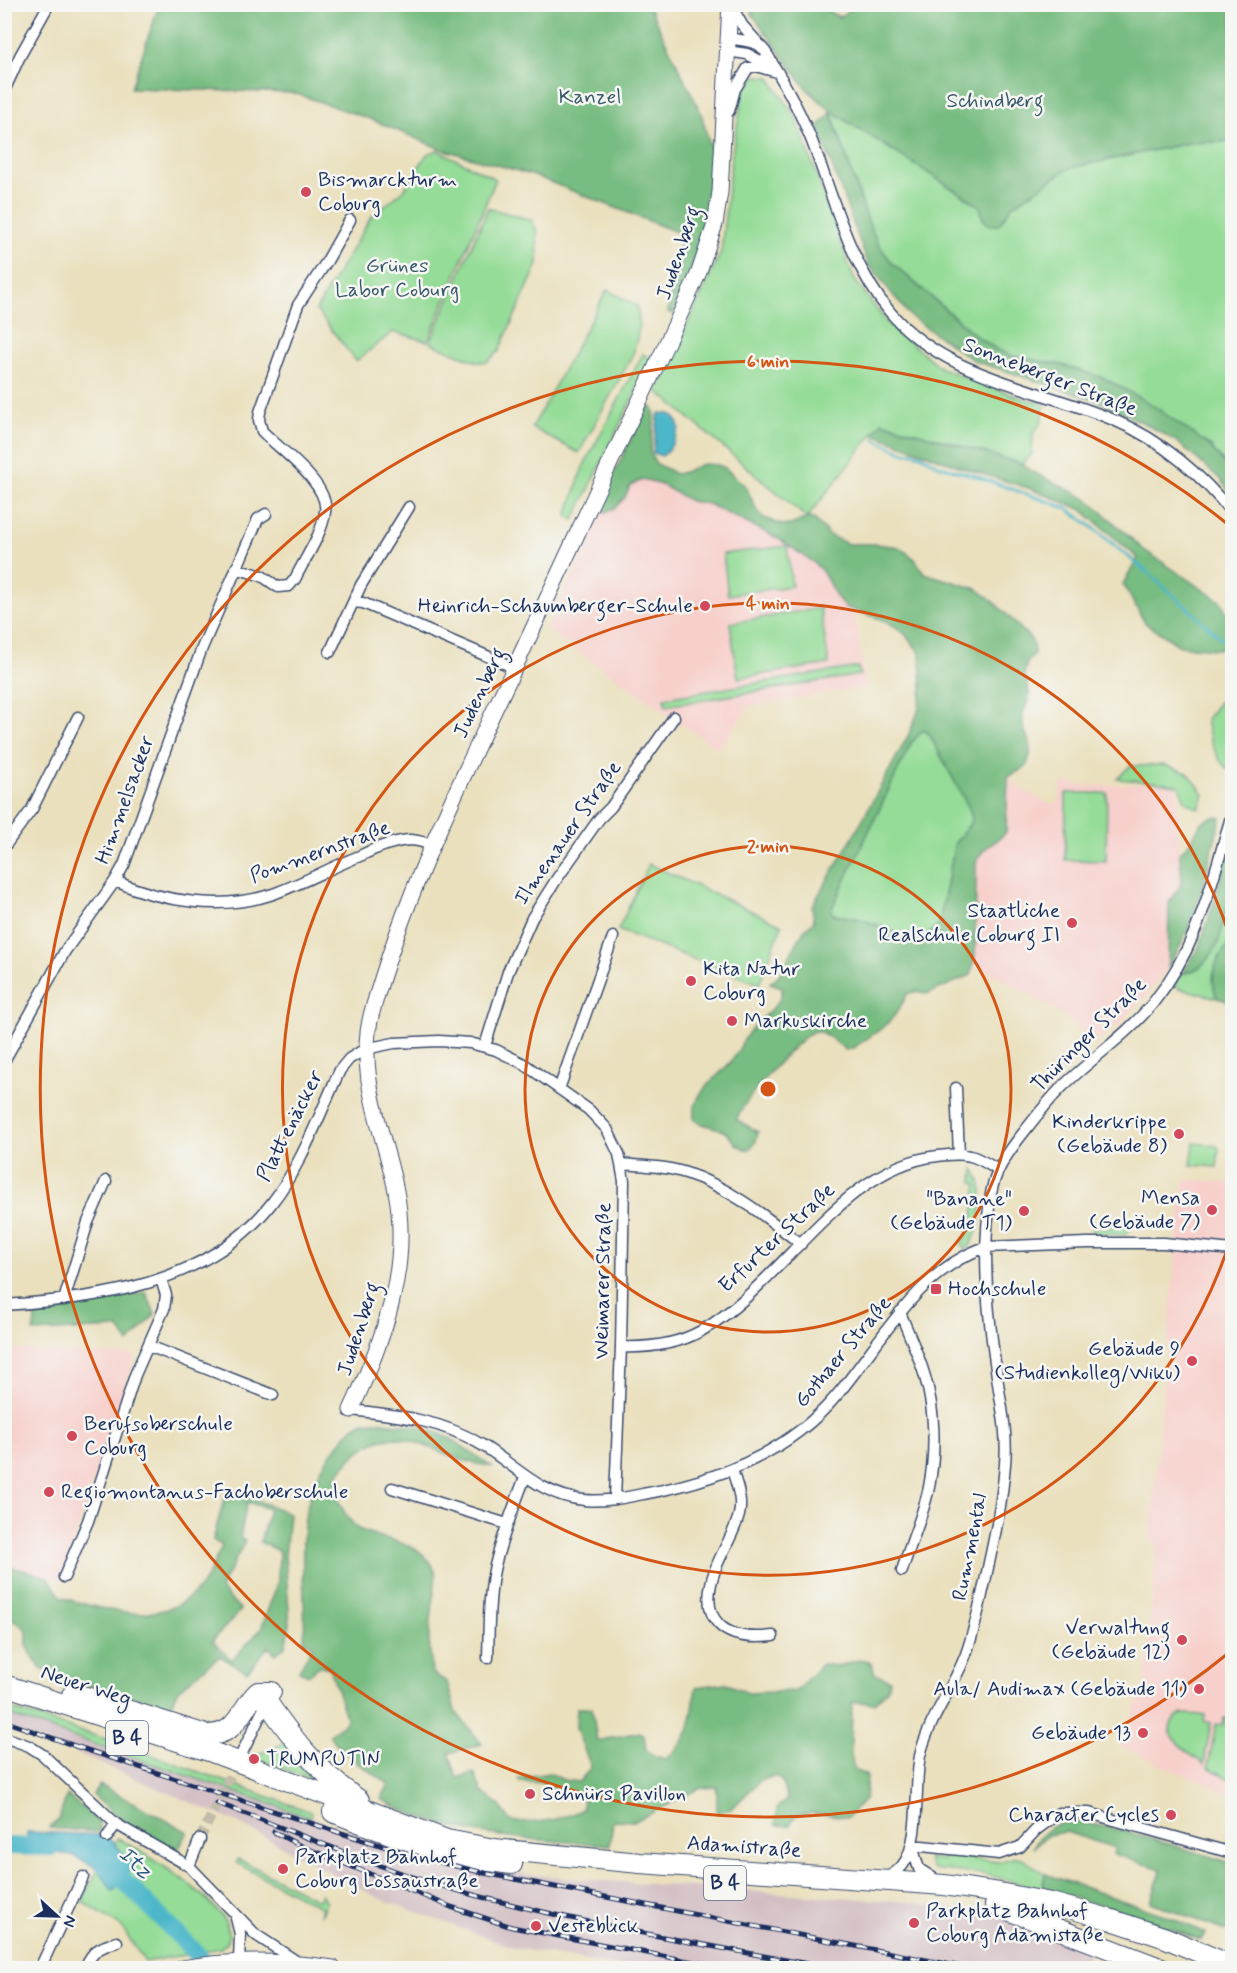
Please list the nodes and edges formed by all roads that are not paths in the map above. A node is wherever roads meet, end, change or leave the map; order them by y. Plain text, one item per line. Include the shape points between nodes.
1 (49, 4) edge
2 (731, 4) edge
3 (728, 44) junction
4 (767, 52) junction
5 (777, 72) junction
6 (4, 91) edge
7 (722, 134) junction
8 (350, 220) dead end
9 (409, 507) dead end
10 (1233, 513) edge
11 (266, 514) dead end
12 (236, 568) junction
13 (353, 602) junction
14 (330, 652) dead end
15 (515, 668) junction
16 (78, 717) dead end
17 (674, 717) dead end
18 (1233, 814) edge
19 (432, 846) junction
20 (4, 847) edge
21 (115, 881) junction
22 (613, 937) dead end
23 (485, 1046) junction
24 (366, 1049) junction
25 (4, 1061) edge
26 (956, 1088) dead end
27 (559, 1089) junction
28 (959, 1154) junction
29 (621, 1164) junction
30 (998, 1170) junction
31 (106, 1181) dead end
32 (801, 1244) junction
33 (986, 1247) junction
34 (1233, 1251) edge
35 (161, 1279) junction
36 (64, 1300) junction
37 (4, 1305) edge
38 (900, 1312) junction
39 (148, 1346) junction
40 (621, 1347) junction
41 (273, 1395) dead end
42 (351, 1410) joint
43 (732, 1469) junction
44 (525, 1477) junction
45 (392, 1488) dead end
46 (615, 1499) junction
47 (507, 1524) junction
48 (902, 1571) dead end
49 (64, 1577) dead end
50 (774, 1636) dead end
51 (488, 1658) dead end
52 (4, 1685) edge
53 (42, 1696) junction
54 (269, 1697) junction
55 (4, 1699) edge
56 (4, 1737) edge
57 (248, 1767) junction
58 (386, 1818) junction
59 (116, 1824) junction
60 (107, 1837) dead end
61 (200, 1839) tunnel mouth
62 (912, 1845) junction
63 (1233, 1853) edge
64 (189, 1866) junction
65 (84, 1877) dead end
66 (881, 1882) junction
67 (944, 1885) junction
68 (995, 1905) junction
69 (234, 1915) junction
70 (117, 1942) dead end
71 (239, 1962) junction
72 (300, 1964) junction
73 (1233, 1966) edge
74 (40, 1968) edge
75 (85, 1968) edge
76 (182, 1968) edge
77 (333, 1968) edge
78 (1160, 1968) edge
79 (1206, 1968) edge

1 - 6 street
2 - 3 street, Judenberg
2 - 4 street, Sonneberger Straße via 742,26
3 - 4 street via 750,41
3 - 5 street, Sonneberger Straße
3 - 7 street, Judenberg
4 - 5 street, Sonneberger Straße
5 - 7 street via 756,66 748,68 735,89
5 - 10 street, Sonneberger Straße via 816,151 866,279 896,320 927,345 971,369 1133,429 1184,464
7 - 15 street, Judenberg via 720,192 699,272
8 - 12 street via 298,306 259,420 262,431 317,484 326,504 321,527 289,586 278,586
9 - 13 street
11 - 12 street, Himmelsacker via 258,519
12 - 21 street, Himmelsacker via 202,648 134,841
13 - 14 street
13 - 15 street
15 - 19 street, Judenberg
16 - 20 street via 32,809
17 - 23 street, Ilmenauer Straße via 532,918 508,972
18 - 30 street, Thüringer Straße via 1199,924 1166,985 1134,1024 1062,1088 1030,1124
19 - 21 street, Pommernstraße via 399,841 273,894 233,902 180,900
19 - 24 street, Judenberg via 392,946 371,1014
21 - 25 street, Himmelsacker via 65,951
22 - 27 street
23 - 24 street, Weimarer Straße via 439,1041
23 - 27 street, Weimarer Straße via 524,1064
24 - 35 street, Plattenäcker via 340,1070 294,1168 262,1215 226,1246
24 - 42 street, Judenberg via 375,1116 397,1194 399,1252 396,1290 383,1335
26 - 28 street
27 - 29 street, Weimarer Straße via 589,1110 607,1130
28 - 30 street, Erfurter Straße via 980,1159
28 - 32 street, Erfurter Straße via 921,1158 892,1168 851,1196
29 - 32 street via 687,1173 753,1208
29 - 40 street, Weimarer Straße
30 - 33 street, Thüringer Straße via 990,1195
31 - 36 street via 88,1222
32 - 40 street, Erfurter Straße via 736,1306 700,1332 657,1346
33 - 34 street via 1183,1244
33 - 38 street, Gothaer Straße via 952,1262
33 - 62 street, Rummental via 1005,1419 1005,1463 993,1544 966,1654 925,1738 920,1758
35 - 36 street, Plattenäcker
35 - 39 street via 166,1302
36 - 37 street, Plattenäcker
38 - 43 street, Gothaer Straße via 820,1414 781,1444
38 - 48 street via 932,1405 928,1489
39 - 41 street
39 - 49 street via 88,1521
40 - 46 street, Weimarer Straße
42 - 44 street, Gothaer Straße via 414,1418 454,1431 483,1445
43 - 46 street, Gothaer Straße via 689,1484
43 - 50 street via 741,1506 714,1572 710,1608 716,1622 729,1633 758,1638
44 - 46 street, Gothaer Straße via 569,1497
44 - 47 street
45 - 47 street
47 - 51 street via 490,1595
52 - 53 highway, Neuer Weg / B 4
53 - 54 highway via 86,1697 206,1735 216,1735 234,1725 258,1692
53 - 57 highway, Neuer Weg / B 4
54 - 57 street
54 - 58 highway, B 4 via 306,1754 342,1789
55 - 57 highway, Neuer Weg / B 4 via 203,1763
56 - 59 street via 43,1755
57 - 58 highway, Adamistraße / B 4
57 - 68 highway, Adamistraße / B 4 via 406,1840 484,1861
58 - 66 highway, Adamistraße / B 4 via 447,1840 494,1849
59 - 60 street
59 - 64 street
61 - 64 street
62 - 63 street via 999,1854 1020,1847 1059,1813 1089,1813
62 - 66 street, Rummental via 903,1865
62 - 67 street, Rummental via 919,1869
64 - 69 street
65 - 74 street
66 - 67 highway, Adamistraße / B 4
67 - 73 highway, Adamistraße / B 4 via 1051,1903 1109,1918
68 - 78 highway
68 - 79 highway, Adamistraße / B 4 via 1106,1931
69 - 71 street via 240,1934
69 - 72 street
70 - 75 street via 98,1947
71 - 72 street
71 - 76 street
72 - 77 street

